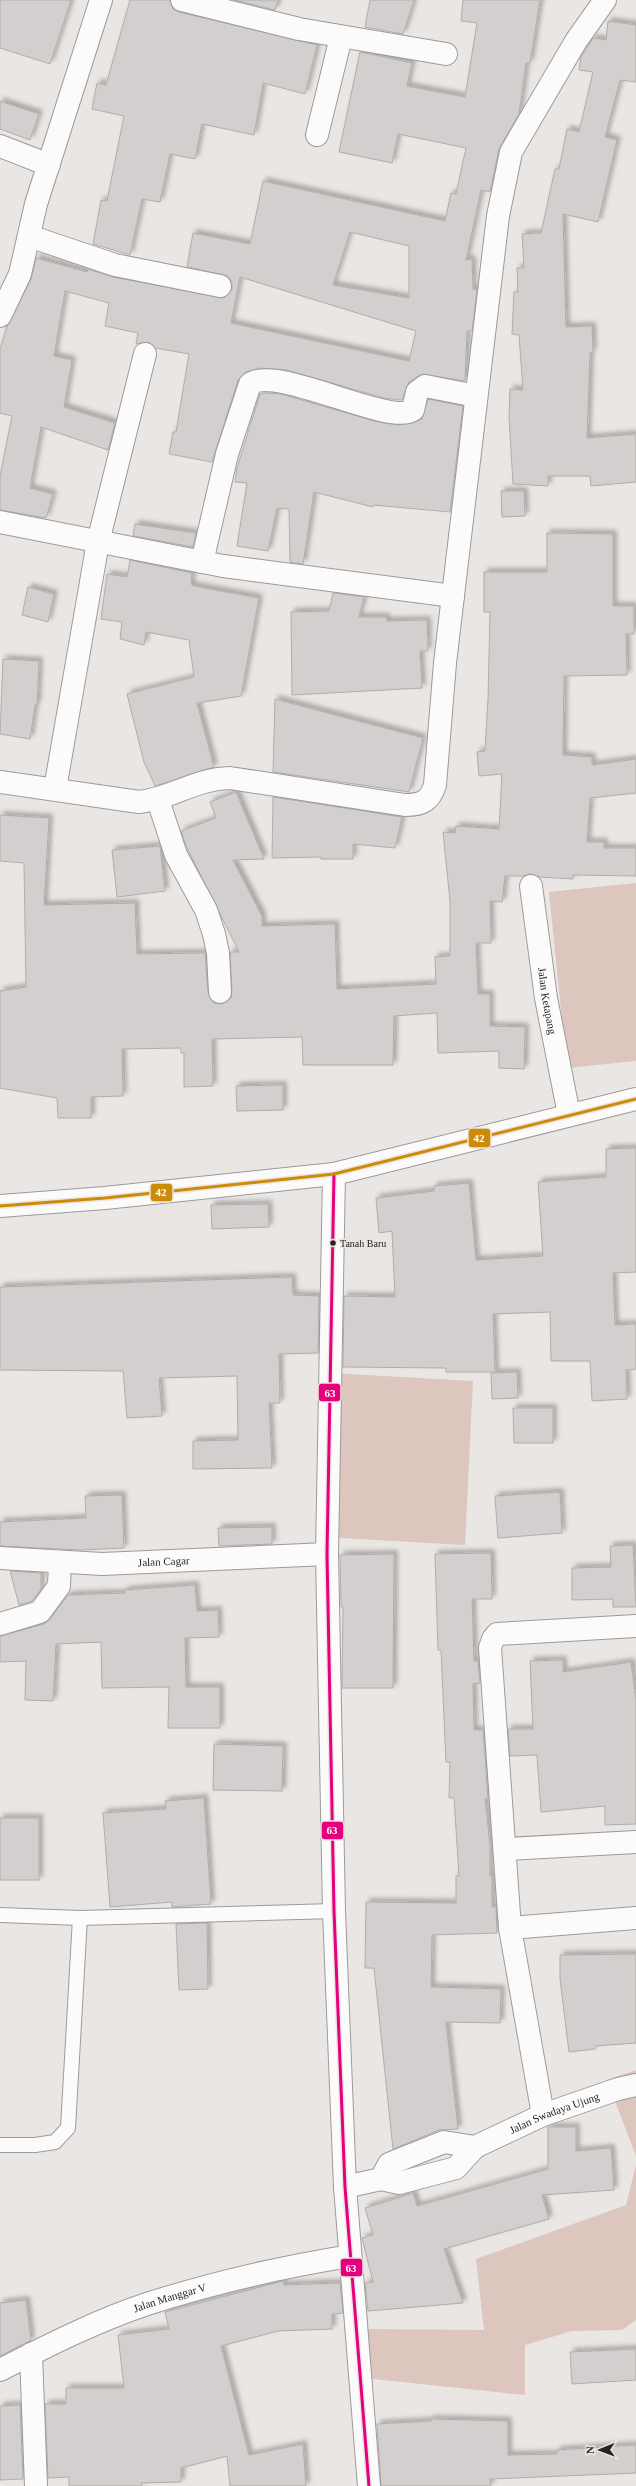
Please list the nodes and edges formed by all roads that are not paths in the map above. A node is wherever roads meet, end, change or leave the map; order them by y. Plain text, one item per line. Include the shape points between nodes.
1 (101, 0) edge
2 (182, 0) edge
3 (605, 0) edge
4 (341, 37) junction
5 (446, 54) dead end
6 (317, 135) dead end
7 (0, 146) edge
8 (49, 165) junction
9 (29, 236) junction
10 (220, 286) dead end
11 (0, 316) edge
12 (145, 354) dead end
13 (476, 396) junction
14 (0, 522) edge
15 (98, 542) junction
16 (202, 562) junction
17 (453, 596) junction
18 (0, 782) edge
19 (55, 789) junction
20 (158, 800) junction
21 (531, 886) dead end
22 (220, 992) dead end
23 (636, 1099) edge
24 (569, 1115) junction
25 (334, 1174) junction
26 (0, 1206) edge
27 (327, 1554) junction
28 (0, 1558) edge
29 (60, 1562) junction
30 (0, 1624) edge
31 (636, 1626) edge
32 (636, 1842) edge
33 (506, 1849) junction
34 (334, 1911) junction
35 (0, 1915) edge
36 (80, 1918) junction
37 (636, 1918) edge
38 (510, 1928) junction
39 (636, 2085) edge
40 (543, 2115) junction
41 (0, 2145) edge
42 (345, 2187) junction
43 (350, 2256) junction
44 (31, 2354) junction
45 (0, 2370) edge
46 (36, 2486) edge
47 (369, 2486) edge

1 - 8 street
2 - 4 street
3 - 13 street via 576,41 511,152 498,216
4 - 5 street
4 - 6 street
7 - 8 street
8 - 9 street
9 - 10 street via 114,265
9 - 11 street via 20,274
12 - 15 street
13 - 16 street via 425,386 417,392 413,410 405,413 378,409 294,385 264,379 255,380 250,384 227,454
13 - 17 street
14 - 15 street
15 - 16 street
15 - 19 street
16 - 17 street
17 - 20 street via 435,785 432,795 425,802 405,805 230,778 201,781
18 - 19 street
19 - 20 street via 122,800
20 - 22 street via 176,855 206,910 214,934 218,953
21 - 24 street, Jalan Ketapang via 553,1033
23 - 24 street
24 - 25 street
25 - 26 street
25 - 27 street
27 - 29 street, Jalan Cagar via 102,1564
27 - 34 street
28 - 29 street, Jalan Cagar
29 - 30 street via 58,1586 40,1612
31 - 33 street via 497,1634 493,1639 490,1648
32 - 33 street
33 - 38 street
34 - 36 lane
34 - 42 street
35 - 36 lane
36 - 41 lane via 68,2128 55,2142
37 - 38 street
38 - 40 street
39 - 40 street, Jalan Swadaya Ujung
40 - 42 street, Jalan Swadaya Ujung via 475,2148 456,2168 399,2183 381,2179
42 - 43 street
43 - 44 street, Jalan Manggar V via 292,2267 146,2304
43 - 47 street
44 - 45 street, Jalan Manggar V
44 - 46 street

